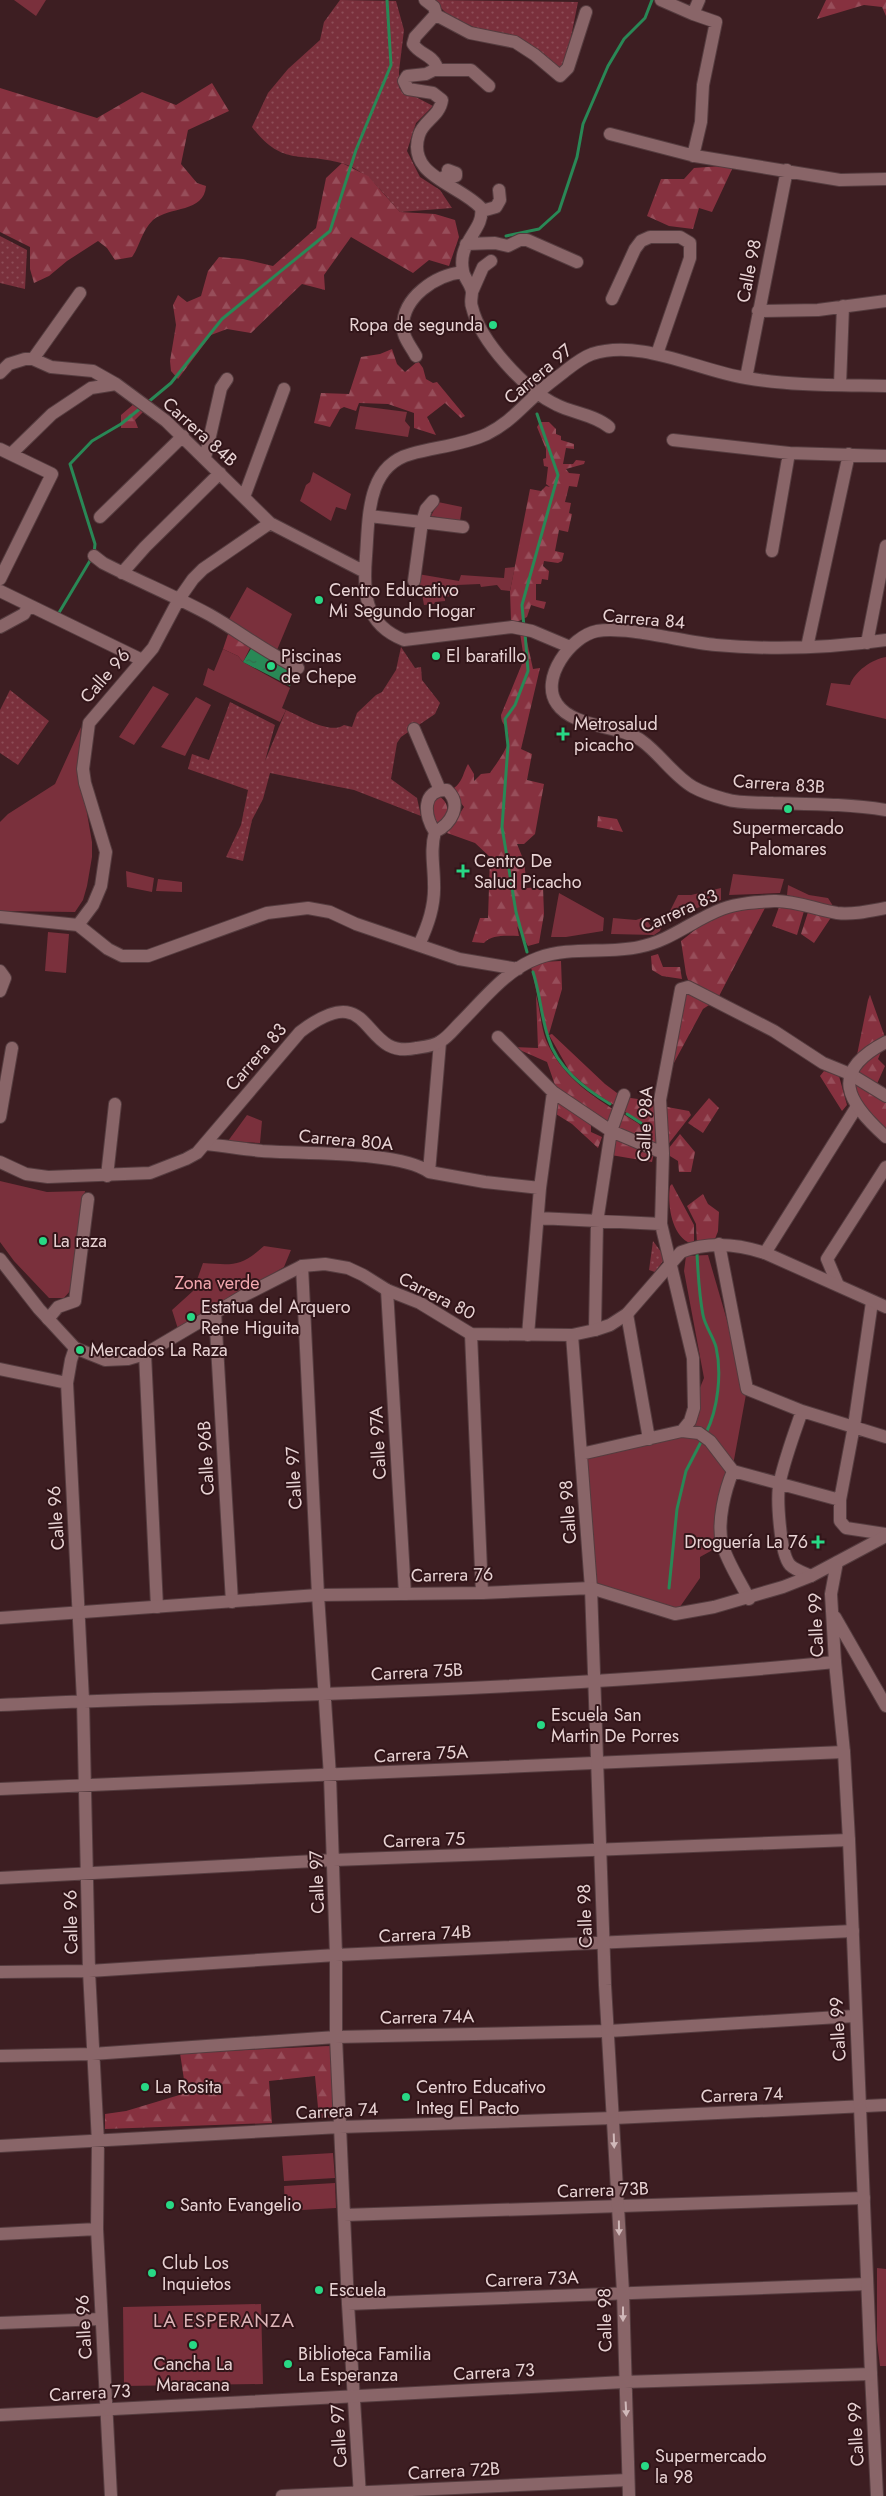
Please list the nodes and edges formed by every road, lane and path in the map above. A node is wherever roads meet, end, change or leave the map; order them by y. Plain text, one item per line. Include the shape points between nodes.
1 (425, 0) edge
2 (661, 0) edge
3 (699, 0) edge
4 (586, 12) dead end
5 (693, 14) junction
6 (436, 15) junction
7 (434, 70) junction
8 (489, 86) dead end
9 (610, 134) dead end
10 (693, 156) junction
11 (787, 170) junction
12 (886, 179) edge
13 (499, 190) dead end
14 (482, 211) junction
15 (466, 244) junction
16 (491, 261) dead end
17 (577, 262) dead end
18 (463, 272) junction
19 (472, 292) junction
20 (80, 293) dead end
21 (612, 299) dead end
22 (886, 301) edge
23 (843, 306) junction
24 (758, 312) junction
25 (657, 354) junction
26 (416, 356) dead end
27 (33, 360) junction
28 (0, 373) edge
29 (227, 378) dead end
30 (746, 378) junction
31 (116, 384) junction
32 (840, 385) junction
33 (886, 386) edge
34 (284, 388) dead end
35 (537, 394) junction
36 (609, 427) dead end
37 (183, 436) junction
38 (673, 440) dead end
39 (6, 452) edge
40 (789, 453) junction
41 (849, 454) junction
42 (886, 456) edge
43 (205, 458) junction
44 (220, 473) junction
45 (244, 497) junction
46 (433, 501) dead end
47 (369, 516) junction
48 (100, 517) dead end
49 (422, 522) junction
50 (270, 523) junction
51 (463, 527) dead end
52 (886, 546) edge
53 (772, 551) dead end
54 (94, 556) dead end
55 (365, 572) junction
56 (122, 573) junction
57 (0, 579) edge
58 (414, 581) dead end
59 (0, 591) edge
60 (179, 599) junction
61 (28, 606) junction
62 (0, 627) edge
63 (886, 640) edge
64 (867, 642) junction
65 (807, 646) junction
66 (570, 647) junction
67 (142, 660) junction
68 (298, 668) dead end
69 (414, 729) dead end
70 (440, 790) junction
71 (886, 810) edge
72 (435, 832) junction
73 (886, 908) edge
74 (0, 916) edge
75 (78, 925) junction
76 (419, 945) junction
77 (518, 970) junction
78 (0, 972) edge
79 (0, 991) edge
80 (498, 1037) dead end
81 (440, 1042) junction
82 (886, 1042) edge
83 (12, 1048) dead end
84 (850, 1074) junction
85 (553, 1092) junction
86 (624, 1095) dead end
87 (886, 1096) edge
88 (115, 1104) dead end
89 (856, 1108) junction
90 (0, 1117) edge
91 (611, 1131) junction
92 (886, 1137) edge
93 (205, 1144) junction
94 (663, 1153) junction
95 (0, 1162) edge
96 (886, 1167) edge
97 (429, 1172) junction
98 (107, 1176) junction
99 (540, 1188) junction
100 (88, 1199) dead end
101 (538, 1218) junction
102 (597, 1222) junction
103 (661, 1224) junction
104 (718, 1244) junction
105 (765, 1254) junction
106 (0, 1259) edge
107 (672, 1264) junction
108 (302, 1266) junction
109 (838, 1285) junction
110 (387, 1290) junction
111 (872, 1302) junction
112 (886, 1307) edge
113 (214, 1312) junction
114 (627, 1314) junction
115 (48, 1319) junction
116 (595, 1330) junction
117 (471, 1334) junction
118 (528, 1334) junction
119 (572, 1334) junction
120 (75, 1348) junction
121 (145, 1354) junction
122 (0, 1369) edge
123 (67, 1383) junction
124 (802, 1411) junction
125 (854, 1426) junction
126 (682, 1431) junction
127 (886, 1437) edge
128 (649, 1439) junction
129 (581, 1454) junction
130 (733, 1471) junction
131 (779, 1483) junction
132 (840, 1500) junction
133 (886, 1535) edge
134 (837, 1562) junction
135 (811, 1576) junction
136 (591, 1588) junction
137 (482, 1593) junction
138 (405, 1594) junction
139 (318, 1595) junction
140 (749, 1599) junction
141 (232, 1602) junction
142 (157, 1608) junction
143 (80, 1613) junction
144 (834, 1615) junction
145 (0, 1618) edge
146 (835, 1662) junction
147 (594, 1682) junction
148 (324, 1694) junction
149 (83, 1700) junction
150 (0, 1705) edge
151 (886, 1706) edge
152 (844, 1752) junction
153 (597, 1764) junction
154 (330, 1776) junction
155 (85, 1785) junction
156 (0, 1789) edge
157 (849, 1840) junction
158 (600, 1851) junction
159 (334, 1860) junction
160 (88, 1875) junction
161 (0, 1878) edge
162 (852, 1931) junction
163 (603, 1943) junction
164 (336, 1955) junction
165 (89, 1971) junction
166 (0, 1972) edge
167 (855, 2016) junction
168 (609, 2031) junction
169 (336, 2037) junction
170 (92, 2054) junction
171 (0, 2056) edge
172 (886, 2105) edge
173 (860, 2107) junction
174 (614, 2118) junction
175 (340, 2127) junction
176 (98, 2142) junction
177 (0, 2146) edge
178 (864, 2198) junction
179 (618, 2207) junction
180 (344, 2216) junction
181 (97, 2229) junction
182 (0, 2234) edge
183 (868, 2284) junction
184 (623, 2292) junction
185 (348, 2304) junction
186 (101, 2319) junction
187 (0, 2323) edge
188 (870, 2374) junction
189 (624, 2382) junction
190 (355, 2397) junction
191 (107, 2410) junction
192 (0, 2415) edge
193 (628, 2480) junction
194 (359, 2495) edge
195 (112, 2496) edge
196 (282, 2496) edge
197 (629, 2496) edge
198 (877, 2496) edge

1 - 6 street via 434,7
2 - 5 street
3 - 5 street
4 - 6 street via 568,68 560,76 515,42 470,33
5 - 10 street via 716,22
6 - 7 street via 415,37 413,44 434,60
7 - 8 street via 472,70
7 - 14 street via 407,76 404,80 408,89 433,93 442,100 436,115 419,133 416,147 420,163 427,172 445,175
9 - 10 street
10 - 11 street
11 - 12 street via 840,180
11 - 24 street, Calle 98
13 - 14 street via 500,200 496,207
14 - 15 street via 479,224
15 - 17 street via 508,246 527,240
15 - 18 street
16 - 19 street via 483,267
18 - 19 street
18 - 26 street via 442,276 427,285 407,308 403,329
19 - 35 street via 471,305 479,326 499,354
20 - 27 street
21 - 25 street via 641,241 650,236 680,237 690,243 692,250
22 - 23 street
23 - 24 street
23 - 32 street
24 - 30 street, Calle 98
25 - 30 street, Carrera 97
25 - 35 street, Carrera 97 via 623,350 592,354 581,358
27 - 28 street, Carrera 84B via 17,360
27 - 31 street, Carrera 84B via 51,367 93,371
29 - 43 street via 220,388
30 - 32 street, Carrera 97
31 - 37 street, Carrera 84B
31 - 39 street via 91,388 52,414
32 - 33 street, Carrera 97
34 - 45 street
35 - 36 street
35 - 47 street, Carrera 97 via 518,414 488,434 445,448 412,454 388,466 374,488
37 - 43 street, Carrera 84B
37 - 48 street
38 - 40 street
39 - 57 street via 52,474
40 - 41 street
40 - 53 street
41 - 42 street
41 - 65 street
43 - 44 street, Carrera 84B
44 - 45 street, Carrera 84B
44 - 56 street
45 - 50 street, Carrera 84B
46 - 49 street
47 - 49 street
47 - 55 street, Carrera 97
49 - 51 street
49 - 58 street
50 - 55 street, Carrera 84B
50 - 60 street, Calle 96 via 203,569
52 - 64 street
54 - 56 street
55 - 66 street via 367,601 374,618 395,637 404,640 500,628 526,630
56 - 60 street
59 - 61 street
60 - 67 street, Calle 96 via 154,648
60 - 68 street
61 - 62 street via 24,614
61 - 67 street
63 - 64 street, Carrera 84
64 - 65 street, Carrera 84
65 - 66 street, Carrera 84 via 716,645 638,633 598,631
66 - 71 street, Carrera 83B via 554,675 553,697 557,704 569,714 641,740 692,786 743,803 862,806
67 - 75 street, Calle 96 via 87,727 85,783 106,852 101,886 93,905
69 - 70 street
70 - 72 street via 430,796 426,806
70 - 72 street via 447,790 453,796 455,808 447,823
72 - 76 street via 432,842 434,898
73 - 77 street, Carrera 83 via 839,913 777,901 740,904 706,916 659,942 607,952 567,952 538,958
74 - 75 street
75 - 76 street via 122,956 148,956 268,913 308,908 330,912
76 - 77 street via 458,959
77 - 81 street, Carrera 83
78 - 79 street via 5,978
80 - 85 street
81 - 93 street, Carrera 83 via 412,1049 396,1048 388,1046 355,1013 342,1010 316,1019 293,1039
81 - 97 street
82 - 84 street via 860,1059
83 - 90 street
84 - 87 street
84 - 89 street via 850,1092
84 - 94 street, Calle 98A via 823,1063 774,1031 684,987 681,989 660,1100
85 - 91 street
85 - 99 street
86 - 91 street
88 - 98 street
89 - 92 street
89 - 105 street
91 - 94 street
91 - 102 street
93 - 97 street, Carrera 80A via 261,1151 374,1156 422,1167
93 - 98 street, Carrera 83 via 186,1159 150,1173
94 - 103 street, Calle 98A
95 - 98 street, Carrera 83 via 26,1174 48,1177
96 - 109 street via 827,1259
97 - 99 street, Carrera 80A
99 - 101 street
100 - 115 street via 75,1301 58,1307
101 - 102 street
101 - 118 street
102 - 103 street
102 - 116 street
103 - 107 street, Calle 98A
104 - 105 street, Carrera 80 via 746,1247
104 - 107 street, Carrera 80 via 690,1248 681,1252
104 - 124 street via 747,1389
105 - 109 street, Carrera 80
106 - 115 street, Carrera 80
107 - 114 street, Carrera 80
107 - 126 street, Calle 98A via 693,1358 694,1408
108 - 110 street, Carrera 80 via 325,1264 348,1268
108 - 113 street, Carrera 80
108 - 139 street, Calle 97
109 - 111 street, Carrera 80
110 - 117 street, Carrera 80 via 420,1303
110 - 138 street, Calle 97A
111 - 112 street, Carrera 80
111 - 125 street
113 - 121 street, Carrera 80
113 - 141 street, Calle 96B
114 - 116 street, Carrera 80
114 - 128 street
115 - 120 street, Carrera 80
116 - 119 street, Carrera 80
117 - 118 street, Carrera 80
117 - 137 street
118 - 119 street, Carrera 80
119 - 129 street, Calle 98
120 - 121 street, Carrera 80 via 105,1360
120 - 123 street, Calle 96
121 - 142 street
122 - 123 street
123 - 143 street, Calle 96
124 - 125 street
124 - 131 street
125 - 127 street
125 - 132 street
126 - 128 street
126 - 130 street via 699,1433 710,1440
128 - 129 street
129 - 136 street, Calle 98
130 - 131 street
130 - 140 street via 727,1485 722,1543
131 - 132 street
131 - 135 street via 782,1537 787,1560 794,1568
132 - 133 street via 840,1517 846,1528
133 - 134 street, Carrera 76
134 - 135 street, Carrera 76
134 - 144 street, Calle 99 via 831,1594
135 - 140 street, Carrera 76
136 - 137 street, Carrera 76
136 - 140 street, Carrera 76 via 675,1614
136 - 147 street, Calle 98
137 - 138 street, Carrera 76
138 - 139 street, Carrera 76
139 - 141 street, Carrera 76
139 - 148 street, Calle 97
141 - 142 street, Carrera 76
142 - 143 street, Carrera 76
143 - 145 street, Carrera 76
143 - 149 street, Calle 96
144 - 146 street, Calle 99
144 - 151 street
146 - 147 street, Carrera 75B
146 - 152 street, Calle 99
147 - 148 street, Carrera 75B
147 - 153 street, Calle 98
148 - 149 street, Carrera 75B
148 - 154 street, Calle 97
149 - 150 street, Carrera 75B
149 - 155 street, Calle 96
152 - 153 street, Carrera 75A
152 - 157 street, Calle 99
153 - 154 street, Carrera 75A
153 - 158 street, Calle 98
154 - 155 street, Carrera 75A
154 - 159 street, Calle 97
155 - 156 street, Carrera 75A
155 - 160 street, Calle 96
157 - 158 street, Carrera 75
157 - 162 street, Calle 99
158 - 159 street, Carrera 75
158 - 163 street, Calle 98
159 - 160 street, Carrera 75
159 - 164 street, Calle 97
160 - 161 street, Carrera 75
160 - 165 street, Calle 96
162 - 163 street, Carrera 74B
162 - 167 street, Calle 99
163 - 164 street, Carrera 74B
163 - 168 street, Calle 98
164 - 165 street, Carrera 74B
164 - 169 street, Calle 97
165 - 166 street, Carrera 74B
165 - 170 street, Calle 96
167 - 168 street, Carrera 74A
167 - 173 street, Calle 99
168 - 169 street, Carrera 74A
168 - 174 street, Calle 98
169 - 170 street, Carrera 74A
169 - 175 street, Calle 97
170 - 171 street, Carrera 74A
170 - 176 street, Calle 96
172 - 173 street, Carrera 74
173 - 174 street, Carrera 74
173 - 178 street, Calle 99
174 - 175 street, Carrera 74
174 -> 179 street, Calle 98
175 - 176 street, Carrera 74
175 - 180 street, Calle 97
176 - 177 street, Carrera 74
176 - 181 street, Calle 96
178 - 179 street, Carrera 73B
178 - 183 street, Calle 99
179 - 180 street, Carrera 73B
179 -> 184 street, Calle 98
180 - 185 street, Calle 97
181 - 182 street
181 - 186 street, Calle 96
183 - 184 street, Carrera 73A
183 - 188 street, Calle 99
184 - 185 street, Carrera 73A
184 -> 189 street, Calle 98
185 - 190 street, Calle 97
186 - 187 street
186 - 191 street, Calle 96
188 - 189 street, Carrera 73
188 - 198 street, Calle 99
189 - 190 street, Carrera 73
189 -> 193 street, Calle 98
190 - 191 street, Carrera 73
190 - 194 street, Calle 97
191 - 192 street, Carrera 73
191 - 195 street, Calle 96
193 - 194 street, Carrera 72B
193 - 197 street, Calle 98
194 - 196 street, Carrera 72B

